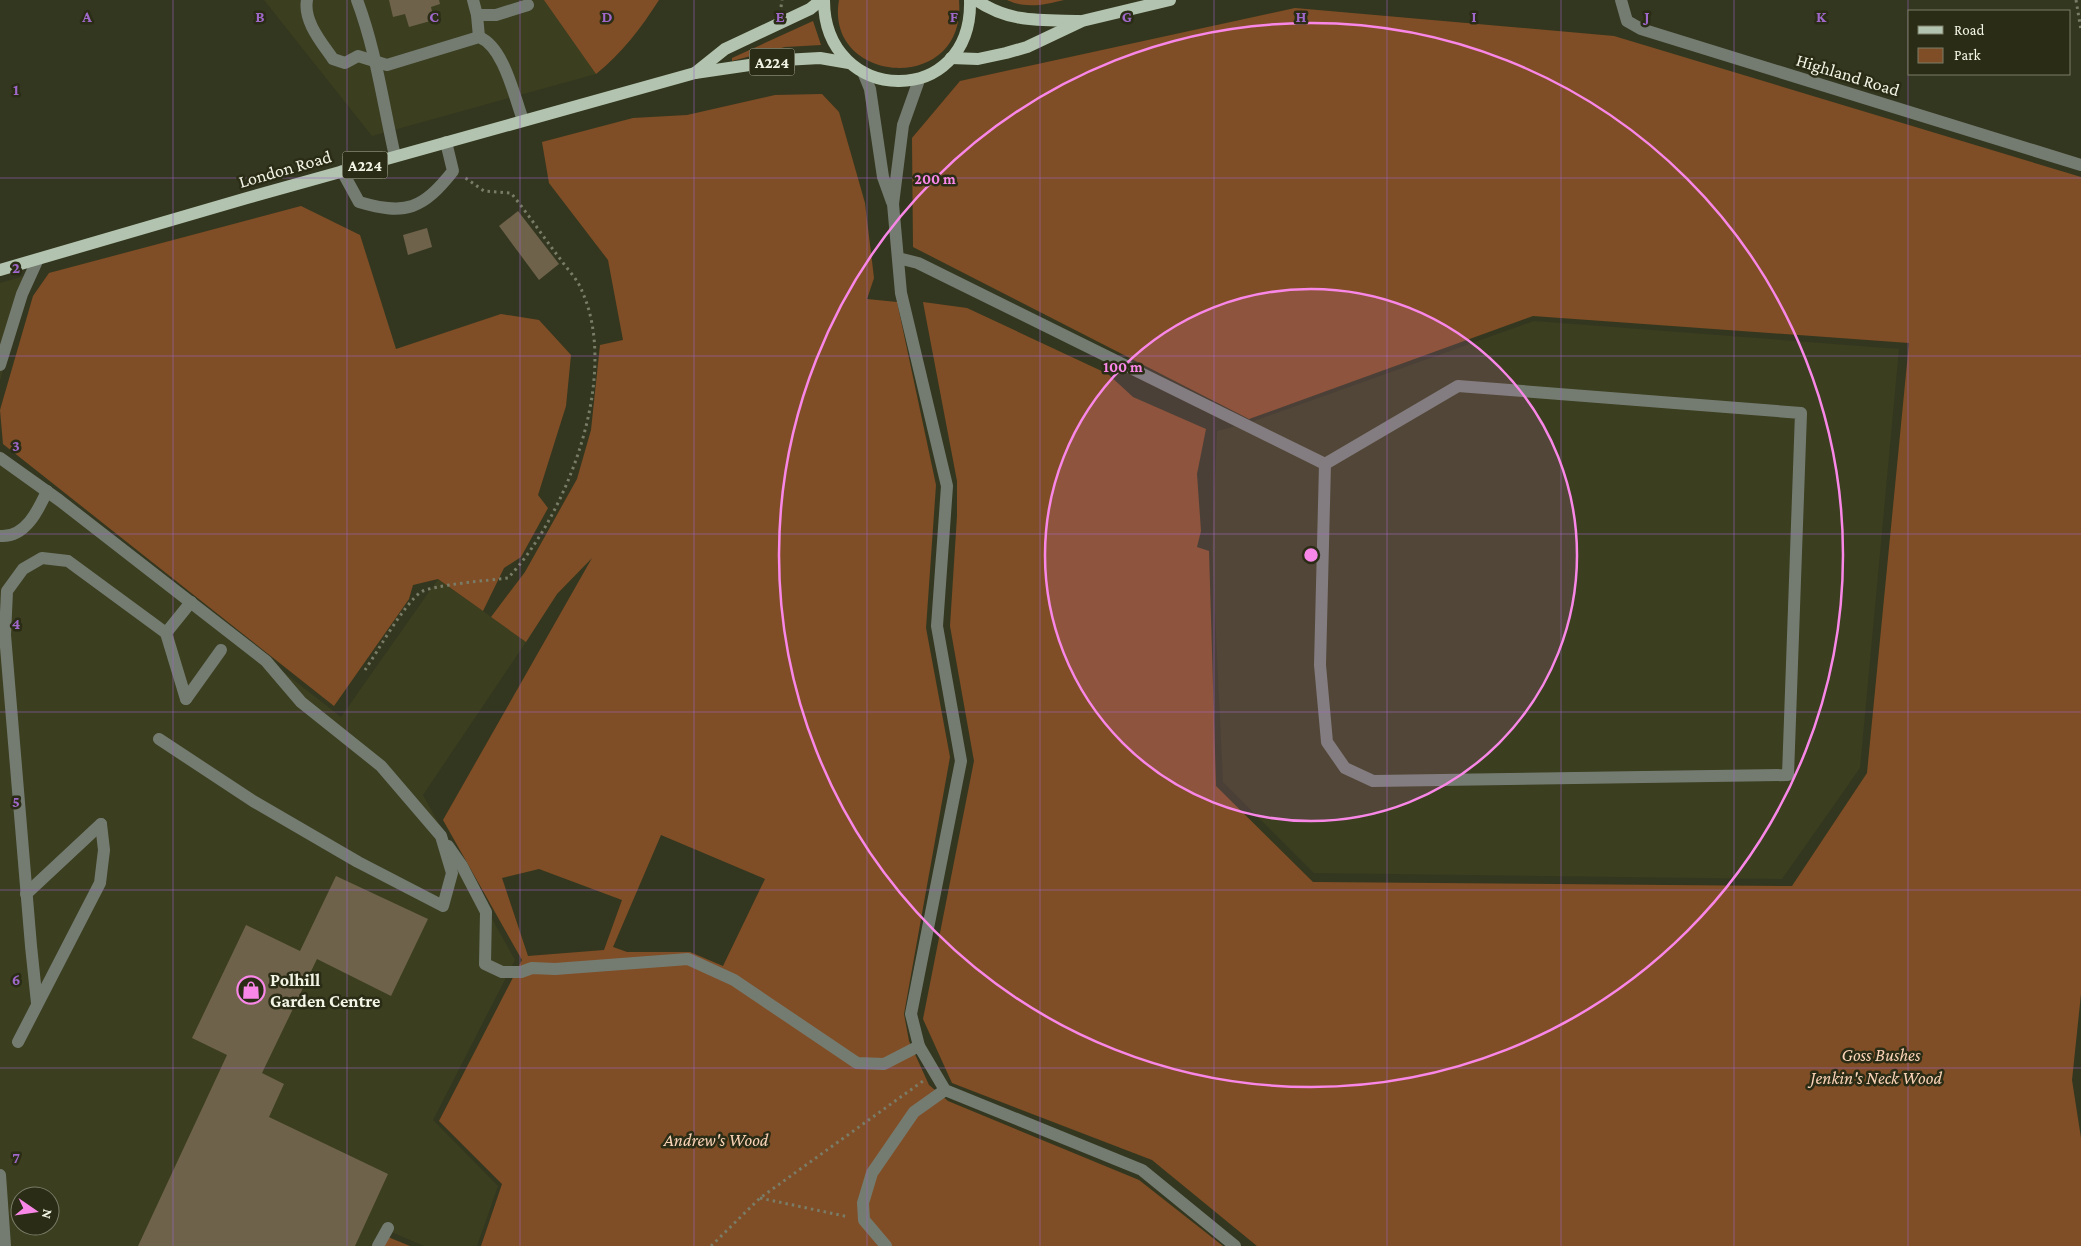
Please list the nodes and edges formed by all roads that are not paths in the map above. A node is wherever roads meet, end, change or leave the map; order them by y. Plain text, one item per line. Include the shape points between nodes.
1 (308, 0) edge
2 (357, 0) edge
3 (472, 0) edge
4 (822, 0) edge
5 (970, 0) edge
6 (976, 0) edge
7 (1170, 0) edge
8 (1621, 0) edge
9 (528, 5) dead end
10 (477, 15) junction
11 (1082, 21) junction
12 (479, 37) junction
13 (952, 58) junction
14 (374, 63) junction
15 (849, 63) junction
16 (863, 72) junction
17 (695, 73) junction
18 (919, 80) junction
19 (523, 120) junction
20 (446, 142) junction
21 (395, 156) junction
22 (2081, 165) edge
23 (342, 171) junction
24 (893, 204) junction
25 (898, 258) junction
26 (37, 261) junction
27 (0, 270) edge
28 (0, 365) edge
29 (0, 458) edge
30 (1325, 464) junction
31 (47, 491) junction
32 (0, 536) edge
33 (191, 602) junction
34 (166, 634) junction
35 (221, 650) dead end
36 (159, 739) dead end
37 (441, 836) junction
38 (26, 894) junction
39 (38, 1004) junction
40 (18, 1042) dead end
41 (918, 1046) junction
42 (945, 1090) junction
43 (0, 1175) edge
44 (388, 1228) dead end
45 (5, 1246) edge
46 (378, 1246) edge
47 (886, 1246) edge
48 (1235, 1246) edge

1 - 14 street via 306,9 315,31 333,59 345,63 358,56
2 - 14 street via 370,33
3 - 10 street
4 - 15 main road via 829,35
4 - 17 main road, London Road / A224 via 810,9 725,49
5 - 13 main road via 967,31
6 - 11 main road via 1013,18
7 - 11 main road
8 - 22 street, Highland Road via 1627,21 1641,29
9 - 10 street via 496,15
10 - 12 street
11 - 13 main road via 1006,54 978,59
12 - 14 street via 387,65
12 - 19 street via 489,41 504,65
13 - 18 main road via 942,68
14 - 21 street
15 - 16 main road
15 - 17 main road, London Road / A224 via 820,58 784,60
16 - 18 main road via 893,81
16 - 24 street via 870,89 883,177
17 - 19 main road, London Road / A224
18 - 24 street via 903,125
19 - 20 main road, London Road / A224
20 - 21 main road, London Road / A224
20 - 23 street via 453,171 436,193 406,209 381,208 359,202
21 - 23 main road, London Road / A224
23 - 26 main road, London Road / A224
24 - 25 street
25 - 30 street via 918,263
25 - 41 street via 901,293 946,486 937,626 961,761 911,1014
26 - 27 main road, London Road / A224
26 - 28 street via 22,294
29 - 31 street
30 - 30 street via 1458,386 1801,413 1788,775 1373,781 1345,768 1327,742 1320,665
31 - 32 street via 38,511 25,527 7,537
31 - 33 street
33 - 34 street
33 - 37 street via 266,660 301,702 381,766
34 - 35 street via 186,699
34 - 38 street via 68,561 42,558 23,569 7,591 5,635
36 - 37 street via 253,801 442,906 452,874
37 - 41 street via 462,866 486,912 484,964 502,972 688,959 734,980 857,1063 884,1064
38 - 39 street
38 - 39 street via 101,824 104,850 100,883
39 - 40 street
41 - 42 street
42 - 47 street via 914,1112 872,1172 863,1203 864,1220
42 - 48 street via 1142,1170
43 - 45 street
44 - 46 street

